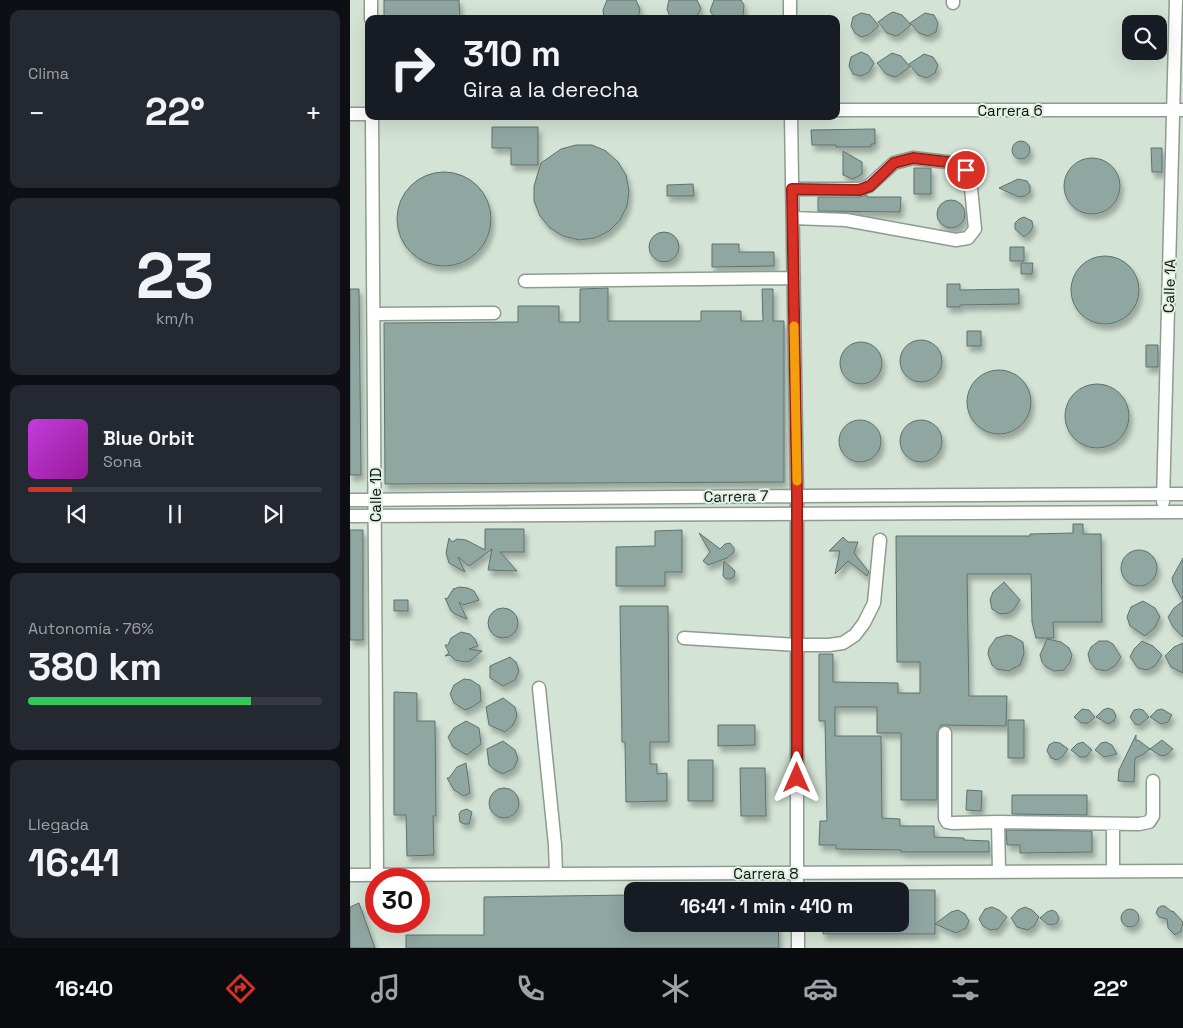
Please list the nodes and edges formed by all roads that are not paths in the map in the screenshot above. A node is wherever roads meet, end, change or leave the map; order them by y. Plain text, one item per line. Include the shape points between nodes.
1 (371, 0) edge
2 (790, 0) edge
3 (1176, 0) edge
4 (371, 15) edge
5 (790, 15) edge
6 (840, 110) edge
7 (1178, 110) edge
8 (350, 114) edge
9 (365, 114) edge
10 (372, 120) edge
11 (791, 120) edge
12 (792, 189) junction
13 (793, 218) junction
14 (794, 278) junction
15 (525, 281) dead end
16 (494, 313) dead end
17 (374, 314) junction
18 (1163, 494) junction
19 (1183, 494) edge
20 (996, 495) junction
21 (797, 496) junction
22 (876, 496) junction
23 (350, 500) edge
24 (375, 500) junction
25 (1163, 512) junction
26 (1183, 512) edge
27 (877, 513) junction
28 (996, 513) junction
29 (797, 514) junction
30 (350, 516) edge
31 (375, 516) junction
32 (880, 540) dead end
33 (684, 638) dead end
34 (797, 645) junction
35 (539, 688) dead end
36 (945, 733) dead end
37 (1153, 781) dead end
38 (998, 822) junction
39 (1112, 824) junction
40 (377, 868) edge
41 (1113, 871) junction
42 (1183, 871) edge
43 (797, 872) junction
44 (999, 872) junction
45 (350, 874) edge
46 (365, 874) edge
47 (430, 874) edge
48 (556, 874) junction
49 (797, 882) edge
50 (798, 932) edge
51 (798, 948) edge

1 - 4 street
2 - 5 street
3 - 7 street, Calle 1A
6 - 7 street, Carrera 6
7 - 18 street, Calle 1A
8 - 9 street
10 - 17 street, Calle 1D
11 - 12 street
12 - 13 street
12 - 13 street via 859,190 870,186 894,163 913,158 956,163 966,170 970,178 975,229 968,238 956,240 846,220
13 - 14 street
14 - 15 street
14 - 21 street
16 - 17 street
17 - 24 street, Calle 1D
18 - 19 street, Carrera 7
18 - 20 street, Carrera 7
18 - 25 street, Calle 1A
20 - 22 street, Carrera 7
20 - 28 street
21 - 22 street, Carrera 7
21 - 24 street, Carrera 7
21 - 29 street
22 - 27 street
23 - 24 street, Carrera 7
24 - 31 street, Calle 1D
25 - 26 street, Carrera 7
25 - 28 street, Carrera 7
27 - 28 street, Carrera 7
27 - 29 street, Carrera 7
29 - 31 street, Carrera 7
29 - 34 street
30 - 31 street, Carrera 7
31 - 40 street, Calle 1D
32 - 34 street via 874,603 855,635 843,643
33 - 34 street
34 - 43 street
35 - 48 street
36 - 38 street via 945,818 953,824
37 - 39 street via 1153,816 1149,822
38 - 39 street
38 - 44 street
39 - 41 street
41 - 42 street, Carrera 8
41 - 44 street, Carrera 8
43 - 44 street, Carrera 8
43 - 48 street, Carrera 8
43 - 49 street
45 - 46 street, Carrera 8
47 - 48 street, Carrera 8
50 - 51 street

